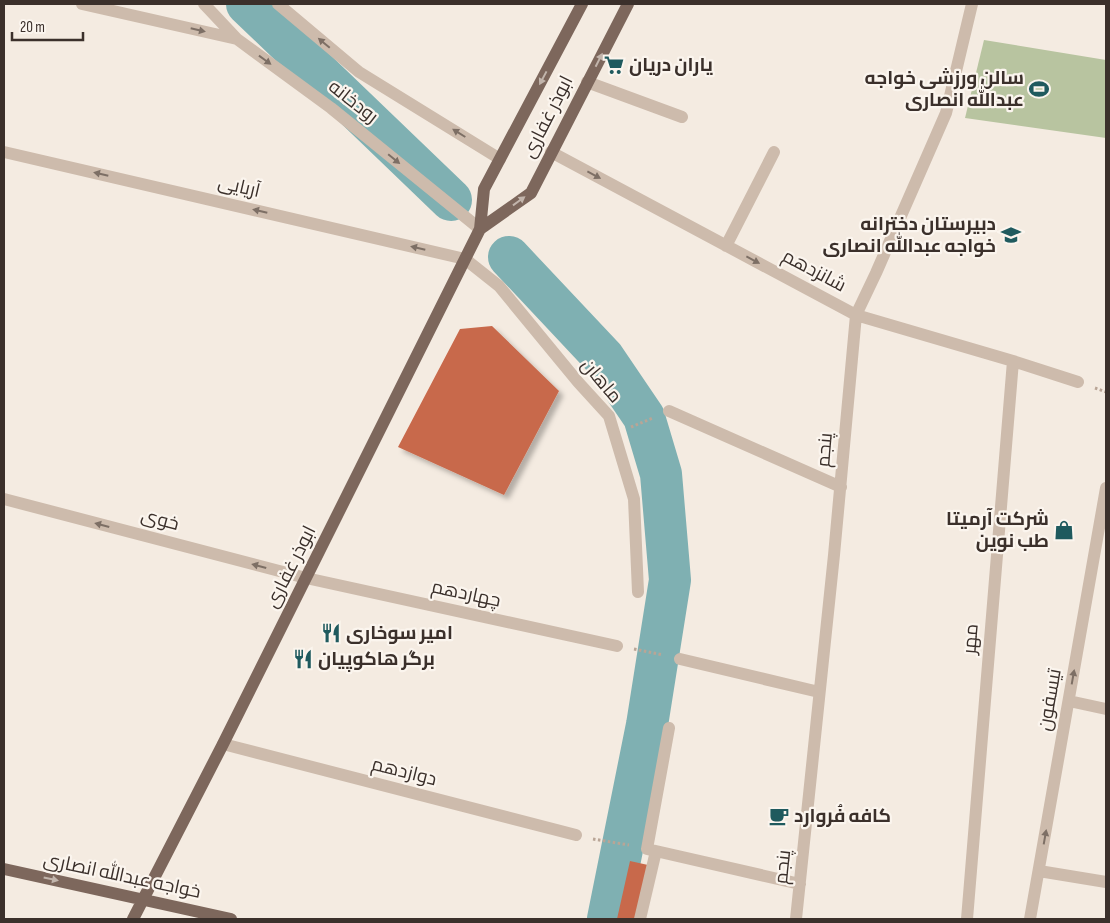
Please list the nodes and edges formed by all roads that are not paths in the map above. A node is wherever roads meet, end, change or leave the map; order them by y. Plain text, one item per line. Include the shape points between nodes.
1 (82, 4) edge
2 (204, 4) edge
3 (278, 4) edge
4 (582, 4) edge
5 (628, 4) edge
6 (972, 4) edge
7 (237, 39) junction
8 (587, 82) junction
9 (682, 117) dead end
10 (4, 152) edge
11 (551, 152) junction
12 (774, 152) dead end
13 (500, 159) junction
14 (480, 229) junction
15 (726, 246) junction
16 (465, 259) junction
17 (856, 315) junction
18 (1013, 361) junction
19 (1078, 382) dead end
20 (670, 411) road end
21 (841, 487) junction
22 (1106, 488) edge
23 (4, 499) edge
24 (1101, 551) edge
25 (306, 578) junction
26 (638, 592) dead end
27 (618, 646) road end
28 (680, 659) road end
29 (819, 692) junction
30 (1069, 701) junction
31 (1106, 709) edge
32 (670, 728) dead end
33 (223, 744) junction
34 (576, 835) road end
35 (651, 850) junction
36 (4, 869) edge
37 (1039, 871) junction
38 (1106, 882) edge
39 (800, 884) junction
40 (142, 900) junction
41 (133, 919) edge
42 (231, 919) edge
43 (640, 919) edge
44 (796, 919) edge
45 (967, 919) edge
46 (1030, 919) edge

1 -> 7 street
2 - 7 street, رودخانه
13 -> 3 street, رودخانه via 359,72
4 -> 13 main road, ابوذر غفاری
8 -> 5 main road, ابوذر غفاری
6 - 17 street, پنجم via 946,113
7 -> 14 street, رودخانه via 331,108
8 - 9 street
8 - 11 main road, ابوذر غفاری
16 -> 10 street, آریایی
14 -> 11 main road, ابوذر غفاری via 531,193
11 -> 15 street, شانزدهم
12 - 15 street
13 - 14 main road, ابوذر غفاری via 484,189
14 - 16 main road, ابوذر غفاری
15 -> 17 street, شانزدهم
16 - 25 main road, ابوذر غفاری
16 - 26 street, ماهان via 499,286 609,416 634,499
17 - 18 street, شانزدهم
17 - 21 street, پنجم
18 - 19 street, شانزدهم
18 - 45 street, مهر
20 - 21 street
21 - 29 street, پنجم
22 - 24 street, تیسفون
25 -> 23 street, خوی
30 -> 24 street, تیسفون
25 - 27 street, چهاردهم
25 - 33 main road, ابوذر غفاری
28 - 29 street
29 - 39 street, پنجم
30 - 31 street
37 -> 30 street, تیسفون
32 - 35 street
33 - 34 street, دوازدهم
33 - 40 main road, ابوذر غفاری
35 - 39 street
35 - 43 street
36 -> 40 main road, خواجه عبدالله انصاری
37 - 38 street
37 - 46 street, تیسفون
39 - 44 street, پنجم
40 - 41 main road, ابوذر غفاری
40 - 42 main road, خواجه عبدالله انصاری

